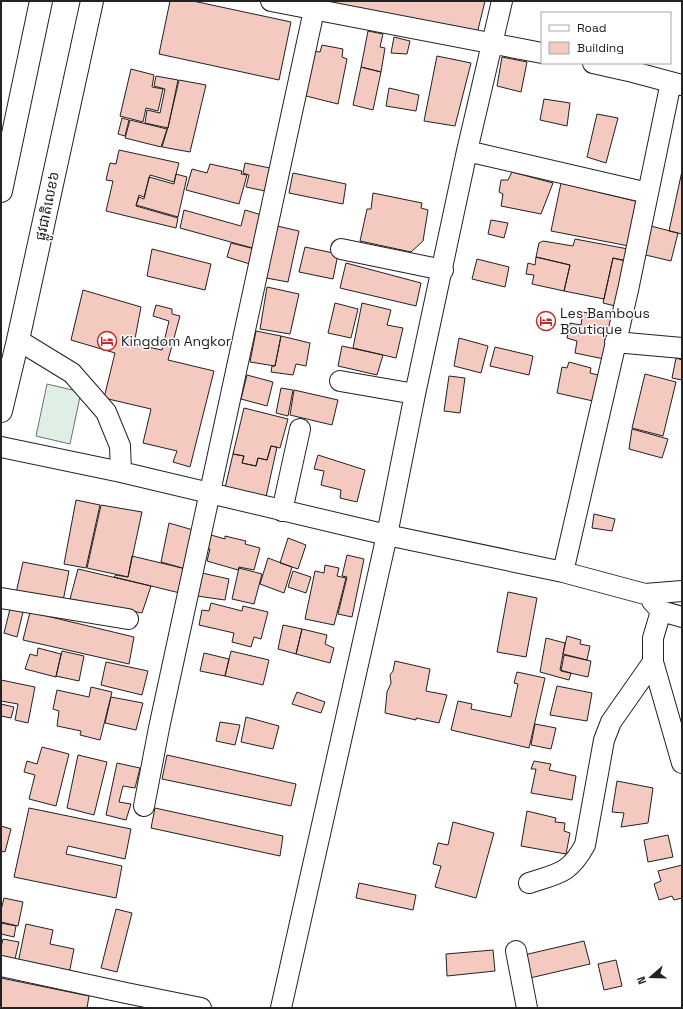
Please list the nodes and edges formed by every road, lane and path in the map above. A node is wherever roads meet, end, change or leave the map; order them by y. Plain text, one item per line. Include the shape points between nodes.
1 (41, 1) edge
2 (92, 1) edge
3 (271, 1) edge
4 (502, 1) edge
5 (315, 6) edge
6 (492, 43) junction
7 (541, 53) edge
8 (597, 64) edge
9 (677, 84) edge
10 (467, 151) junction
11 (1, 191) edge
12 (648, 193) junction
13 (341, 249) dead end
14 (443, 270) junction
15 (18, 340) junction
16 (615, 342) junction
17 (682, 348) edge
18 (340, 381) dead end
19 (415, 394) junction
20 (1, 411) edge
21 (300, 429) dead end
22 (1, 447) edge
23 (121, 472) junction
24 (210, 493) junction
25 (282, 511) junction
26 (387, 535) junction
27 (563, 572) junction
28 (682, 591) edge
29 (645, 594) junction
30 (1, 598) edge
31 (661, 611) junction
32 (682, 617) edge
33 (128, 619) dead end
34 (653, 662) junction
35 (682, 763) edge
36 (144, 806) dead end
37 (529, 883) dead end
38 (516, 950) dead end
39 (1, 966) edge
40 (125, 1001) edge
41 (201, 1008) edge
42 (282, 1008) edge
43 (527, 1008) edge

1 - 11 highway
2 - 15 highway, ផ្លូវជាតិលេខ៦
3 - 5 street
4 - 6 street
5 - 6 street
5 - 24 street
6 - 7 street
6 - 10 street
8 - 9 street
9 - 12 street
10 - 12 street
10 - 14 street
12 - 16 street
13 - 14 street
14 - 19 street
15 - 20 highway, ផ្លូវជាតិលេខ៦
15 - 23 street via 72,373 106,412 120,446
16 - 17 street
16 - 27 street
18 - 19 street
19 - 26 street
21 - 25 street
22 - 23 street
23 - 24 street
24 - 25 street
24 - 36 street
25 - 26 street
26 - 27 street
26 - 42 street
27 - 29 street
28 - 29 street
29 - 31 street
30 - 33 street
31 - 32 street
31 - 34 street via 653,638
34 - 35 street
34 - 37 street via 611,722 604,740 585,845 577,859 566,870
38 - 43 street
39 - 40 street
40 - 41 street

